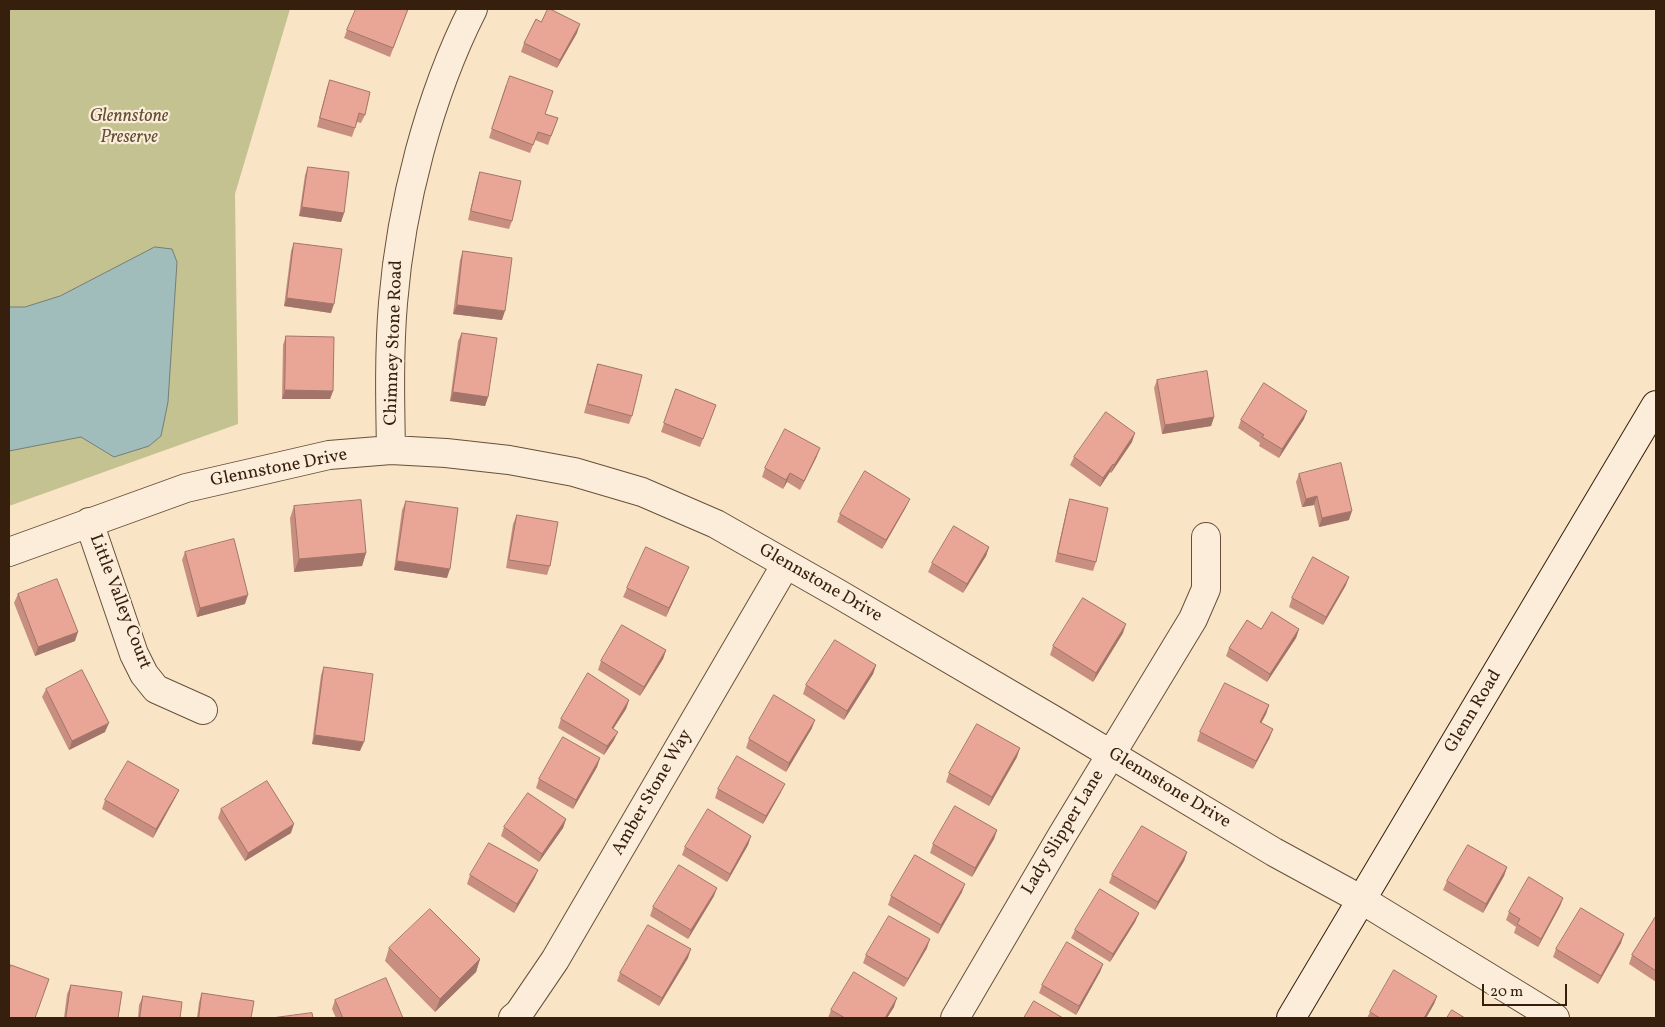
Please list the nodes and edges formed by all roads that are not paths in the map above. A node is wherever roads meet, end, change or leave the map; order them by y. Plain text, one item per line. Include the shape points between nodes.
1 (474, 9) edge
2 (1656, 405) edge
3 (391, 450) junction
4 (89, 522) junction
5 (1206, 537) dead end
6 (9, 552) edge
7 (786, 564) junction
8 (203, 710) dead end
9 (1110, 754) junction
10 (1362, 900) junction
11 (513, 1018) edge
12 (955, 1018) edge
13 (1291, 1018) edge
14 (1555, 1018) edge

1 - 3 street, Chimney Stone Road via 444,75 408,200 393,303
2 - 10 street, Glenn Road
3 - 4 street, Glennstone Drive via 329,455 186,488
3 - 7 street, Glennstone Drive via 509,460 574,472 642,492 716,524
4 - 6 street, Glennstone Drive
4 - 8 street, Little Valley Court via 134,654 144,674 156,689
5 - 9 street, Lady Slipper Lane via 1206,589 1193,619
7 - 9 street, Glennstone Drive
7 - 11 street, Amber Stone Way via 555,960
9 - 10 street, Glennstone Drive via 1274,852
9 - 12 street, Lady Slipper Lane
10 - 13 street, Glenn Road
10 - 14 street, Glennstone Drive

